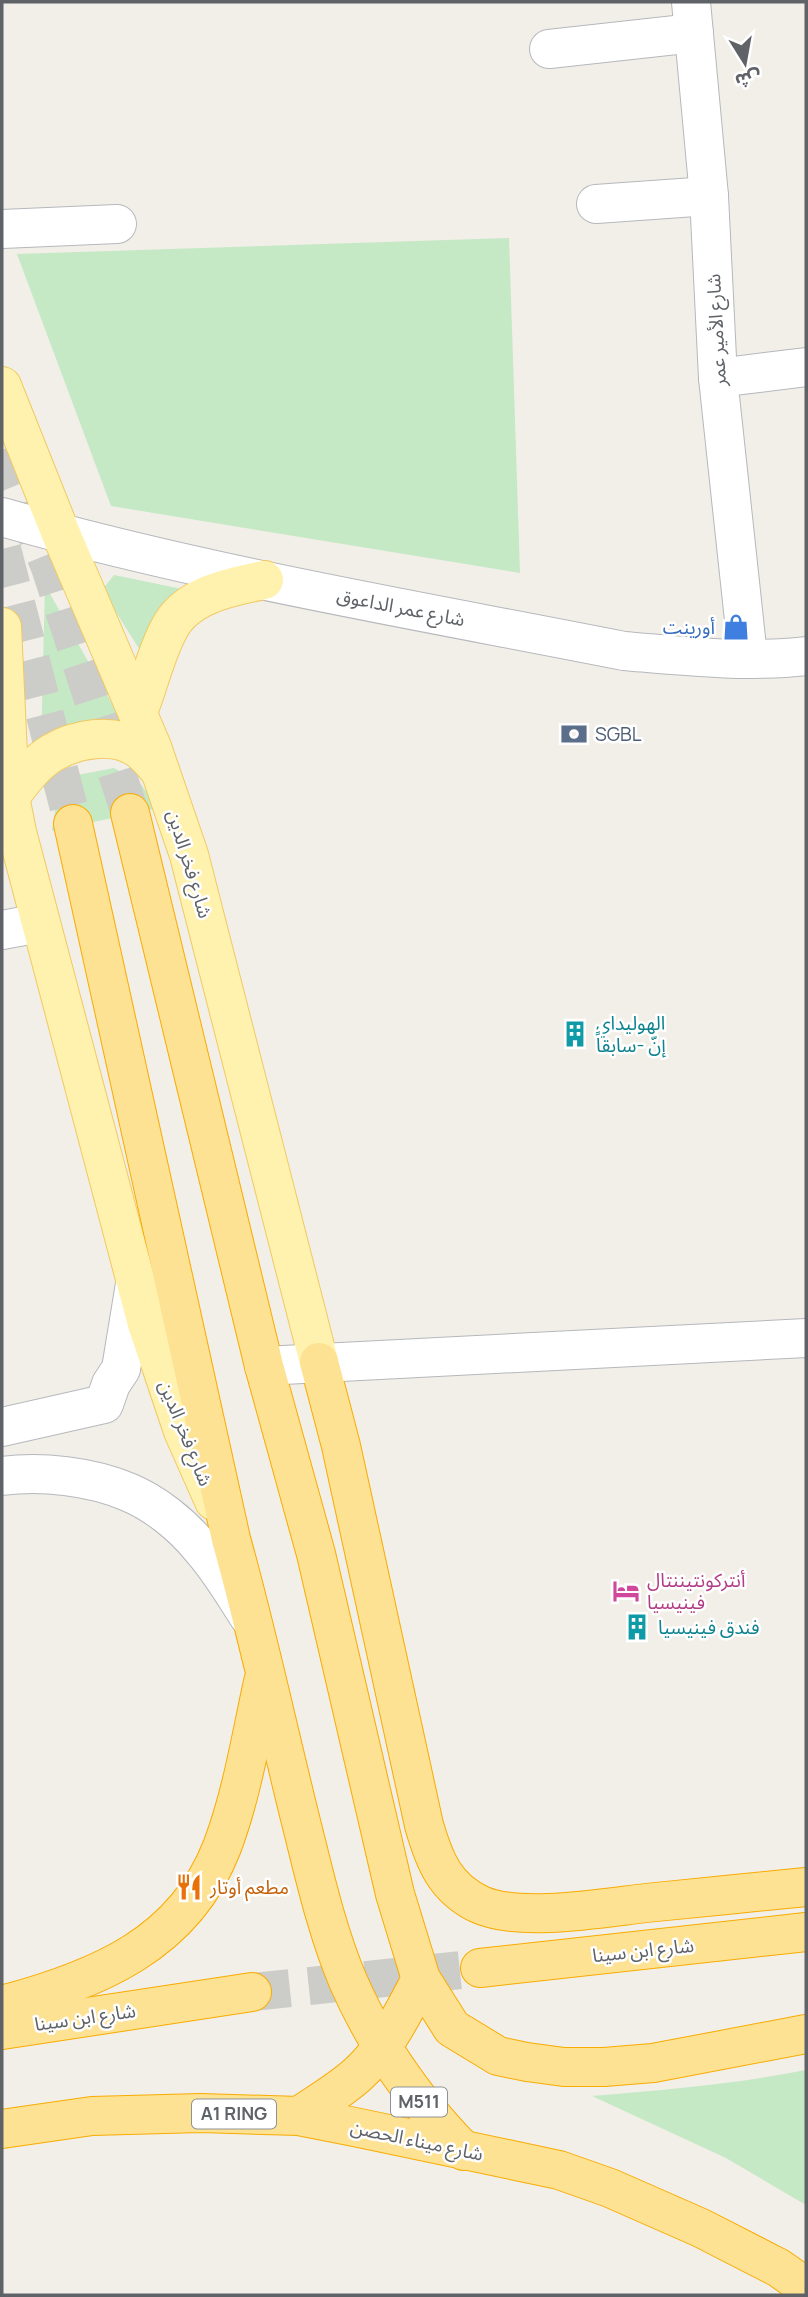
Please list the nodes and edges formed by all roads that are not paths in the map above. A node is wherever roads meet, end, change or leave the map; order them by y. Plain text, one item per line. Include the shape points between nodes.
1 (692, 17) edge
2 (548, 49) dead end
3 (709, 196) junction
4 (596, 204) dead end
5 (117, 223) dead end
6 (2, 229) edge
7 (806, 367) edge
8 (718, 378) junction
9 (2, 386) edge
10 (2, 517) edge
11 (61, 534) junction
12 (264, 580) junction
13 (2, 627) edge
14 (806, 656) edge
15 (748, 657) junction
16 (138, 712) junction
17 (160, 771) junction
18 (10, 797) junction
19 (130, 813) tunnel mouth
20 (72, 824) tunnel mouth
21 (40, 923) junction
22 (2, 930) edge
23 (135, 1284) junction
24 (806, 1338) edge
25 (319, 1362) junction
26 (264, 1366) junction
27 (2, 1427) edge
28 (2, 1476) edge
29 (231, 1539) junction
30 (256, 1628) junction
31 (266, 1669) junction
32 (806, 1886) edge
33 (806, 1932) edge
34 (480, 1968) tunnel mouth
35 (421, 1979) junction
36 (252, 1992) tunnel mouth
37 (2, 2005) edge
38 (2, 2029) edge
39 (806, 2034) edge
40 (382, 2046) junction
41 (299, 2116) junction
42 (2, 2129) edge
43 (464, 2151) junction
44 (806, 2287) edge

1 - 2 street
1 - 3 street, شارع الأمير عمر
3 - 4 street
3 - 8 street, شارع الأمير عمر
5 - 6 street
7 - 8 street
8 - 15 street, شارع الأمير عمر
9 - 11 main road, شارع فخر الدين
10 - 11 street, شارع عمر الداعوق
11 - 12 street, شارع عمر الداعوق
11 - 16 main road, شارع فخر الدين
12 - 15 street, شارع عمر الداعوق via 624,651
12 - 16 main road via 209,595 180,614 162,643
13 - 18 main road, شارع فخر الدين
14 - 15 street, شارع عمر الداعوق
16 - 17 main road, شارع فخر الدين
17 - 18 main road via 136,747 110,739 87,740 51,753
17 - 25 main road, شارع فخر الدين via 201,898
18 - 21 main road, شارع فخر الدين
19 - 26 highway
20 - 29 highway
21 - 22 street
21 - 23 main road, شارع فخر الدين
23 - 27 street via 121,1369 103,1404
23 - 29 main road, شارع فخر الدين via 169,1396
24 - 25 street
25 - 26 street
25 - 32 highway via 425,1825 438,1866 450,1882 481,1905 516,1912 608,1908
26 - 35 highway via 316,1554 395,1894
28 - 30 street via 57,1475 92,1481 129,1492 156,1508 201,1547
29 - 30 highway
30 - 31 highway
31 - 37 highway via 222,1847 195,1898 148,1944 119,1961 85,1979
31 - 40 highway via 323,1910 348,1980
33 - 34 highway, شارع ابن سينا
35 - 39 highway via 452,2028 498,2056 527,2062 564,2067 653,2063
35 - 40 highway
36 - 38 highway, شارع ابن سينا
40 - 41 highway via 357,2074
40 - 43 highway, M511 via 416,2099
41 - 42 highway, شارع ميناء الحصن / A1 RING via 92,2116
41 - 43 highway, شارع ميناء الحصن / A1 RING
43 - 44 highway, شارع ميناء الحصن / A1 RING via 559,2170 610,2188 741,2248

